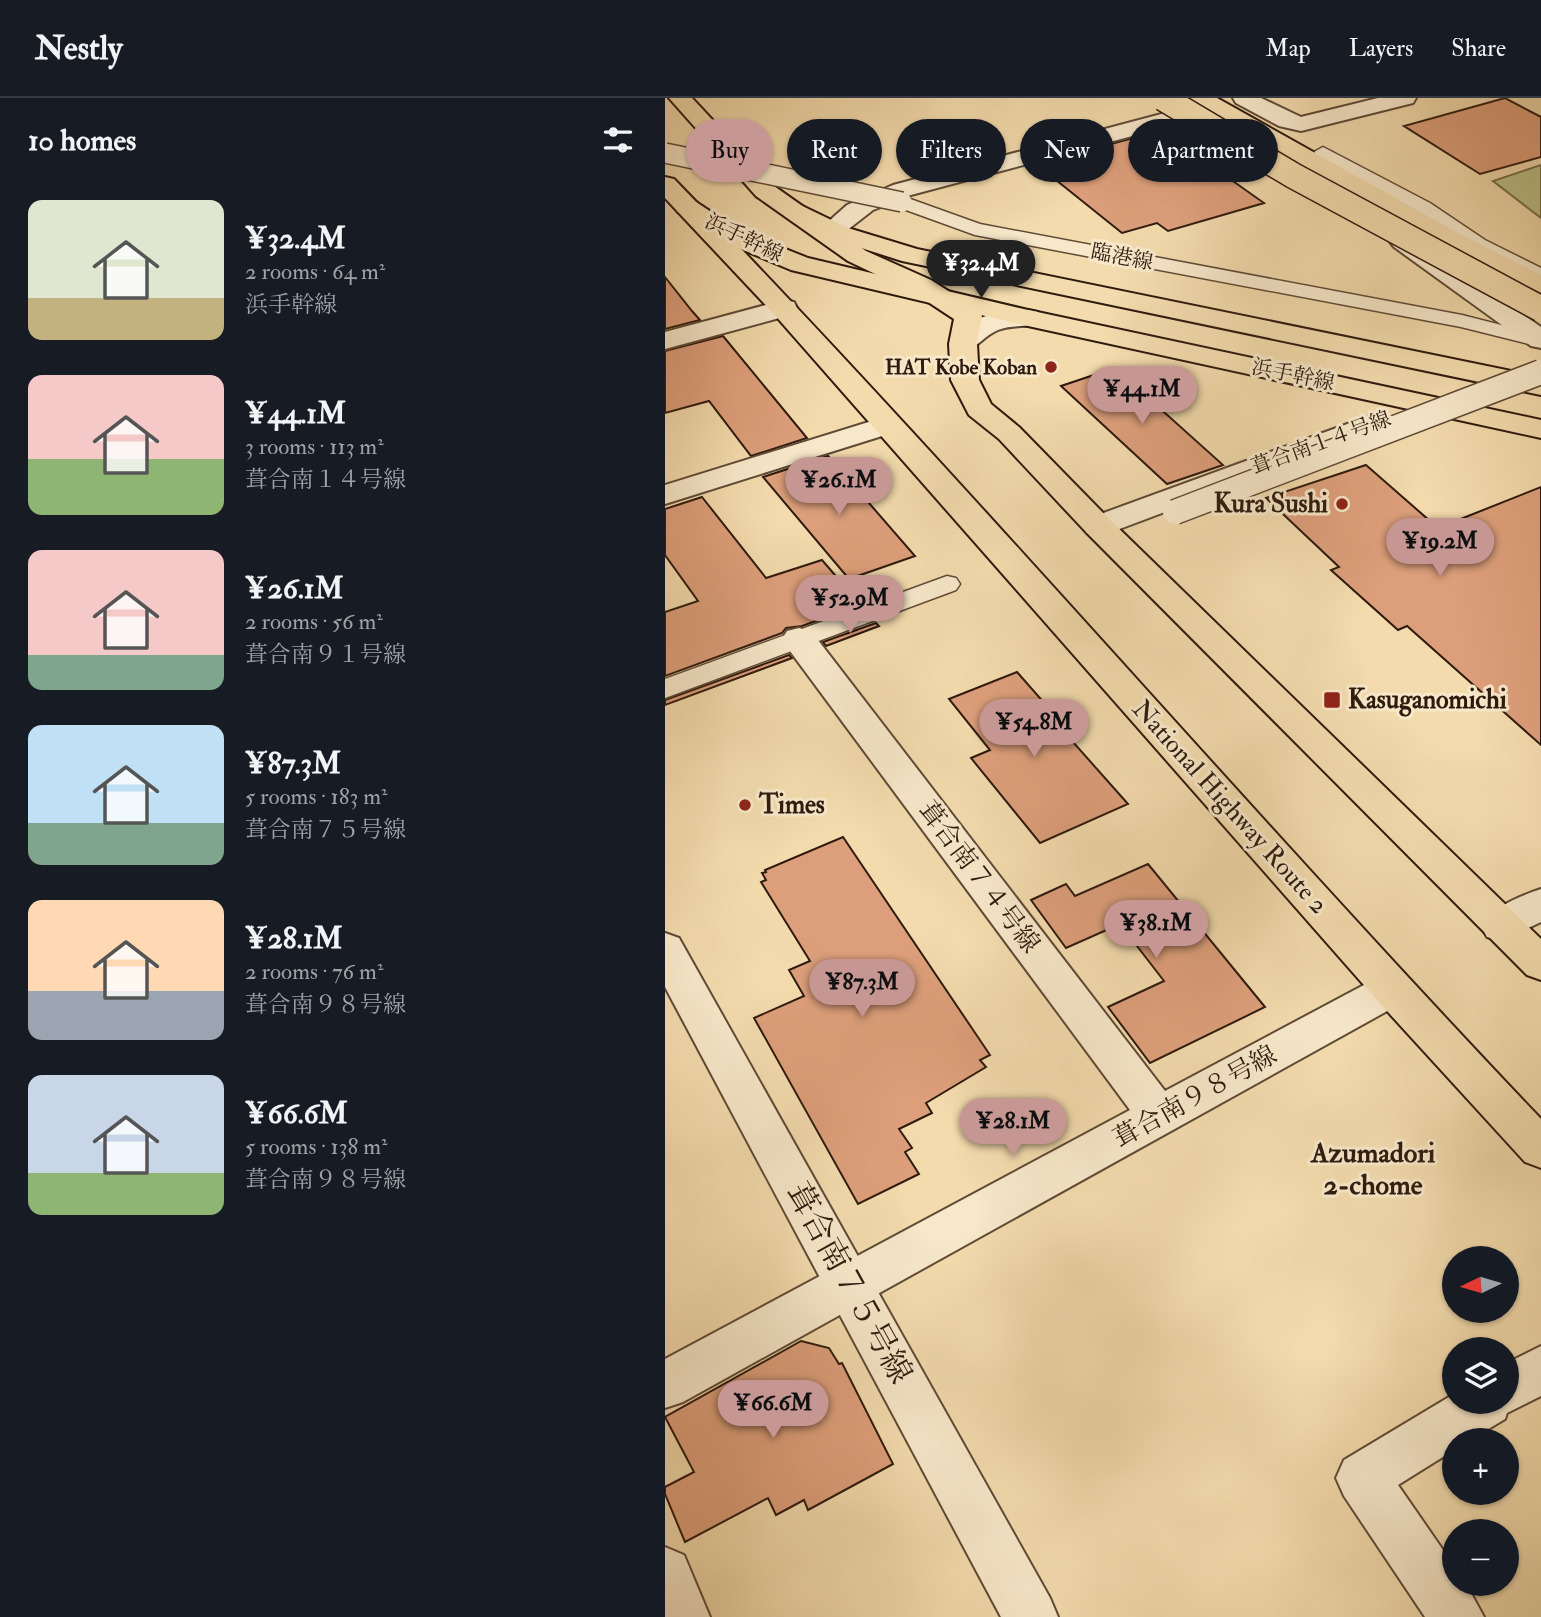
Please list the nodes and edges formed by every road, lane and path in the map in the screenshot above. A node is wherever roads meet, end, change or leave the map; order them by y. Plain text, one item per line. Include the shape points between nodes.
1 (680, 98) edge
2 (1161, 98) edge
3 (1244, 98) edge
4 (1405, 98) edge
5 (1196, 102) edge
6 (1323, 152) dead end
7 (665, 153) edge
8 (765, 191) junction
9 (672, 198) edge
10 (832, 230) junction
11 (1541, 276) edge
12 (1541, 285) edge
13 (943, 298) junction
14 (784, 308) junction
15 (1541, 309) edge
16 (1028, 318) junction
17 (1541, 340) edge
18 (665, 341) edge
19 (963, 344) junction
20 (1541, 372) edge
21 (1541, 386) edge
22 (1426, 404) junction
23 (888, 425) junction
24 (1541, 429) edge
25 (665, 495) edge
26 (1175, 512) dead end
27 (1098, 526) junction
28 (947, 584) dead end
29 (799, 639) junction
30 (665, 689) edge
31 (1541, 904) edge
32 (1501, 926) junction
33 (1541, 964) edge
34 (670, 969) edge
35 (1392, 989) junction
36 (1159, 1116) junction
37 (1541, 1149) edge
38 (851, 1284) junction
39 (1541, 1369) edge
40 (1519, 1383) edge
41 (665, 1385) edge
42 (1467, 1414) edge
43 (665, 1574) edge
44 (683, 1617) edge
45 (1031, 1617) edge
46 (1457, 1617) edge

1 - 8 main road
2 - 5 street via 1174,106
2 - 15 main road, bridge via 1305,182
3 - 4 street via 1301,124
5 - 10 street via 873,200 849,212
5 - 12 main road
5 - 17 street
6 - 11 street
7 - 17 street, 臨港線, bridge via 902,202 975,229
8 - 10 main road, 浜手幹線
8 - 13 main road via 857,256
9 - 13 main road, 浜手幹線 via 731,236 790,261
9 - 14 main road, National Highway Route 2
10 - 21 main road, 浜手幹線 via 911,256
13 - 16 main road, 浜手幹線
13 - 19 main road via 968,316
14 - 18 street
14 - 23 main road, National Highway Route 2
16 - 19 street via 998,319 977,328
16 - 22 main road, 浜手幹線
19 - 27 main road via 965,380 979,409 1009,433
20 - 26 street, bridge
22 - 24 main road, 浜手幹線
22 - 27 street, 葺合南１４号線
23 - 25 street
23 - 35 main road, National Highway Route 2
27 - 32 main road
28 - 29 street
29 - 30 street
29 - 36 street, 葺合南７４号線
31 - 32 street
32 - 33 main road
34 - 38 street, 葺合南７５号線
35 - 36 street, 葺合南９８号線
35 - 37 main road, National Highway Route 2
36 - 38 street, 葺合南９８号線
38 - 41 street, 葺合南９８号線
38 - 45 street, 葺合南７５号線
39 - 40 street
42 - 46 street via 1362,1478
43 - 44 street

